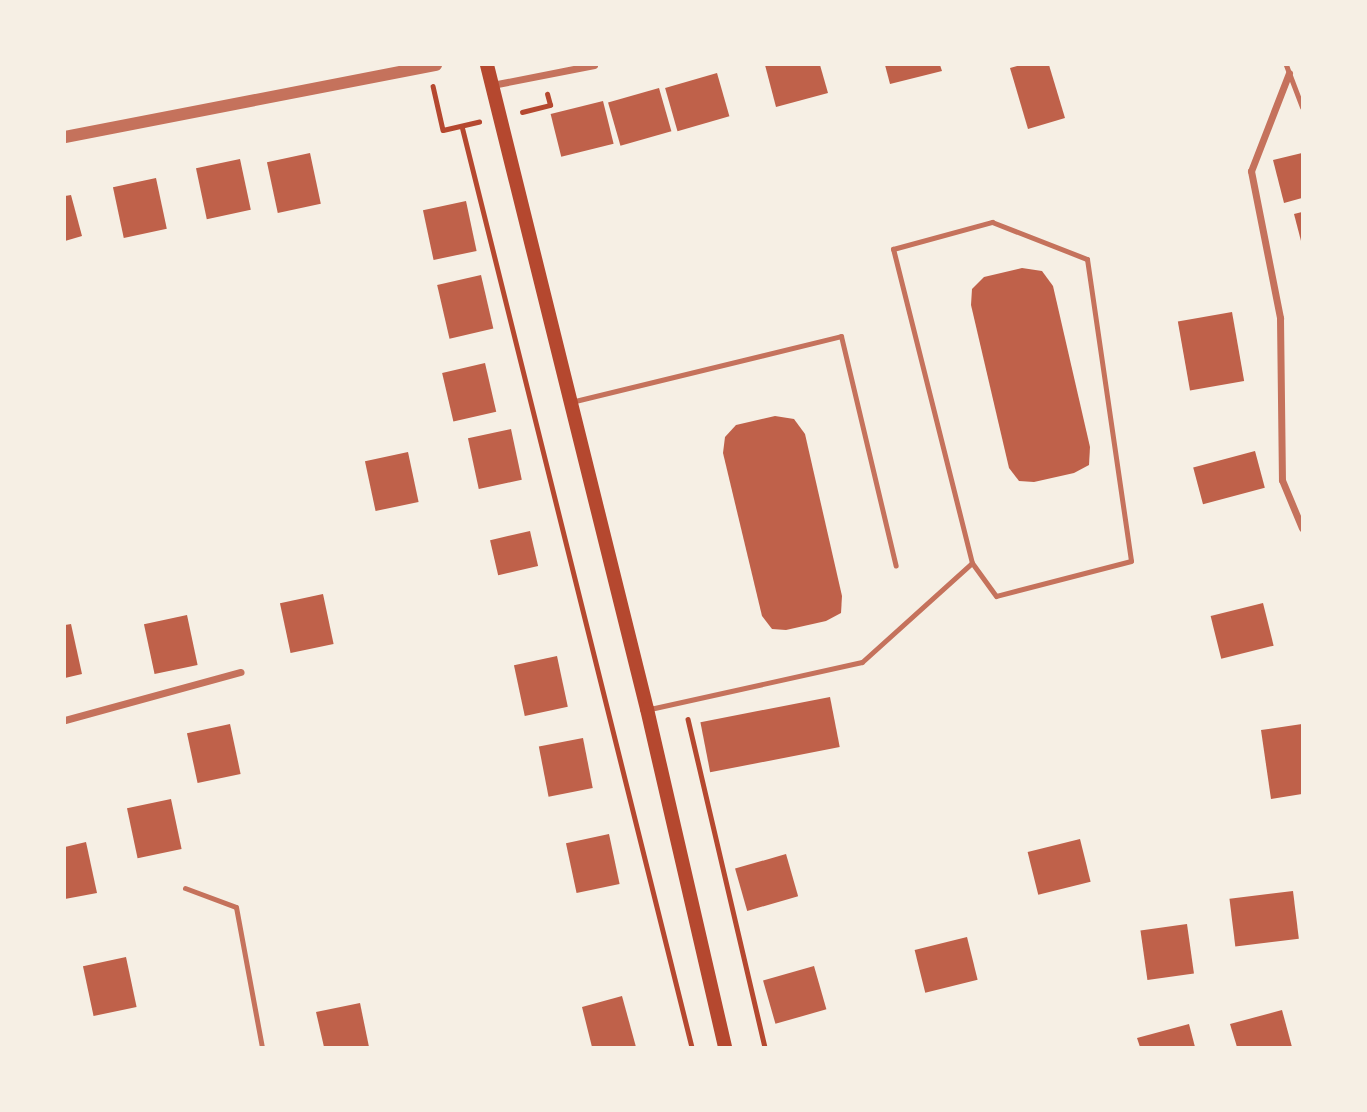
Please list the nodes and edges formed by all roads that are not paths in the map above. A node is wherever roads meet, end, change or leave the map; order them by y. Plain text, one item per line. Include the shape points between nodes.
1 (487, 65) edge
2 (594, 65) edge
3 (432, 66) edge
4 (1288, 69) edge
5 (492, 85) junction
6 (1302, 107) edge
7 (65, 137) edge
8 (571, 402) junction
9 (1302, 528) edge
10 (972, 563) junction
11 (896, 566) dead end
12 (241, 672) dead end
13 (647, 709) junction
14 (65, 720) edge
15 (185, 888) dead end
16 (262, 1047) edge
17 (725, 1047) edge

1 - 5 main road
2 - 5 street
3 - 7 street
4 - 6 lane
4 - 9 street via 1251,171 1280,318 1282,480
5 - 8 main road
8 - 11 lane via 841,336
8 - 13 main road
10 - 10 lane via 893,249 992,222 1087,259 1131,561 996,596
10 - 13 lane via 862,662
12 - 14 street
13 - 17 main road
15 - 16 lane via 236,907

